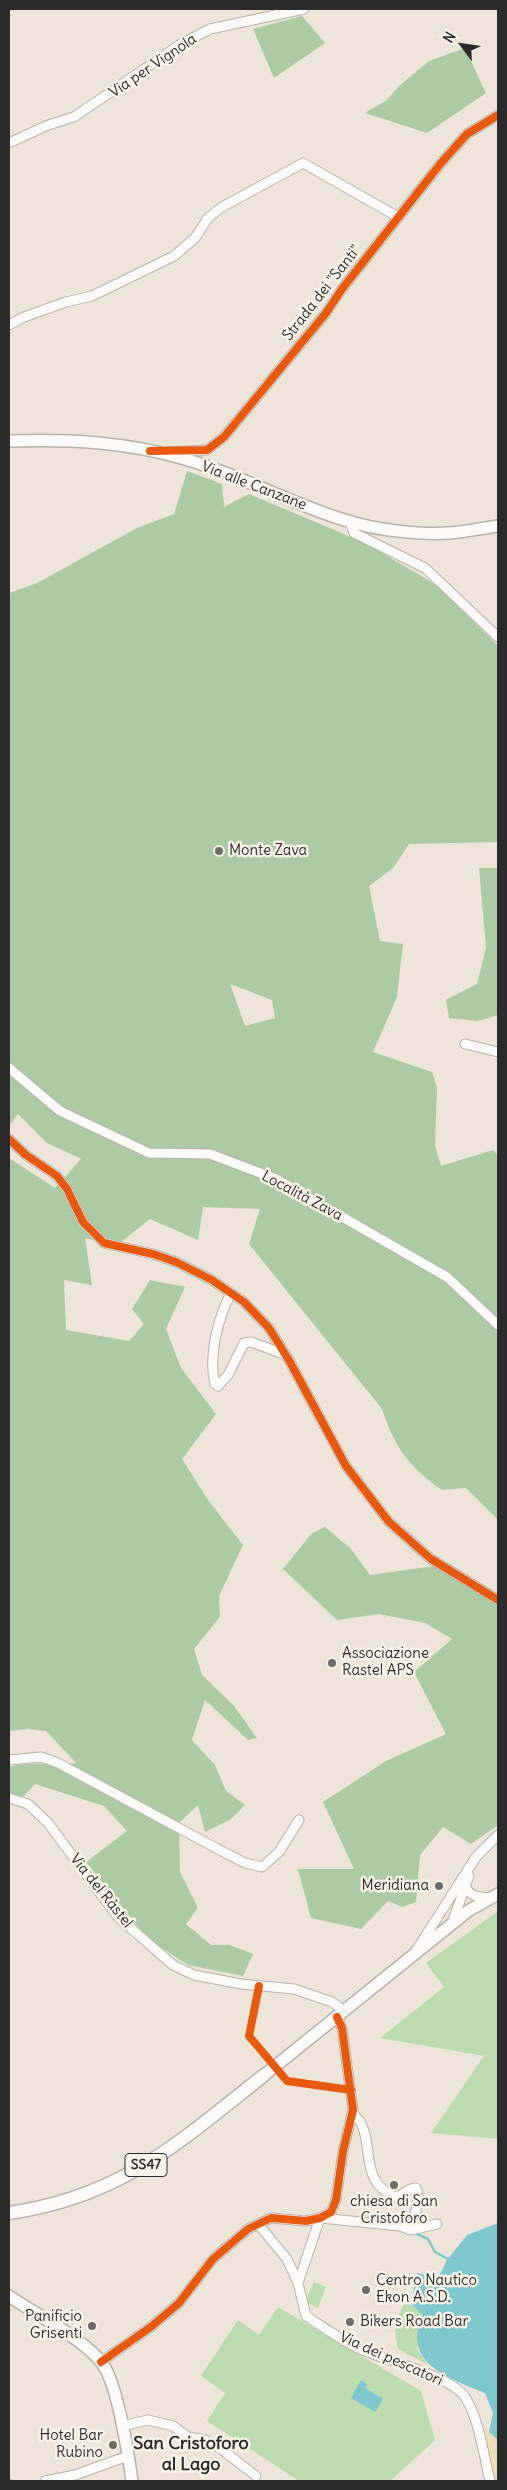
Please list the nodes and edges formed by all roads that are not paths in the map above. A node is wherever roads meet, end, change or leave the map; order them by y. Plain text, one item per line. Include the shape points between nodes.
1 (304, 9) edge
2 (498, 115) edge
3 (9, 143) edge
4 (398, 217) junction
5 (9, 326) edge
6 (9, 441) edge
7 (150, 451) junction
8 (350, 522) junction
9 (498, 526) edge
10 (498, 637) edge
11 (465, 1044) dead end
12 (498, 1052) edge
13 (9, 1068) edge
14 (9, 1139) edge
15 (231, 1293) junction
16 (498, 1326) edge
17 (286, 1355) junction
18 (498, 1600) edge
19 (9, 1760) edge
20 (9, 1798) edge
21 (299, 1820) dead end
22 (498, 1835) edge
23 (476, 1857) junction
24 (465, 1886) junction
25 (494, 1896) edge
26 (442, 1909) junction
27 (452, 1924) junction
28 (412, 1956) junction
29 (341, 2014) junction
30 (263, 2076) joint
31 (353, 2114) junction
32 (9, 2213) edge
33 (320, 2218) junction
34 (258, 2224) junction
35 (437, 2224) dead end
36 (411, 2230) junction
37 (298, 2284) junction
38 (9, 2296) edge
39 (101, 2362) junction
40 (122, 2426) junction
41 (128, 2456) junction
42 (256, 2476) dead end
43 (45, 2481) edge
44 (132, 2481) edge
45 (490, 2481) edge

1 - 3 street, Via per Vignola via 210,28 74,117
2 - 4 street, Strada dei "Santi" via 467,134
4 - 5 street via 303,163 222,207 174,256 92,296 24,317
4 - 7 street, Strada dei "Santi" via 326,313 224,437 206,450
6 - 7 main road, Via alle Canzane via 74,440
7 - 8 main road, Via alle Canzane via 186,460
8 - 9 main road, Via alle Canzane via 391,530 448,533
8 - 10 street via 354,533 425,568
11 - 12 street
13 - 16 street, Località Zava via 60,1111 149,1153 210,1154 276,1179 448,1277
14 - 15 street via 57,1176 83,1222 104,1243 176,1262
15 - 17 street via 269,1328
15 - 17 street via 214,1352 212,1374 215,1384 218,1386 228,1375 244,1343 251,1342
17 - 18 street via 346,1466 389,1522 431,1559
19 - 21 street via 40,1758 58,1763 245,1863 262,1867 280,1852
20 - 29 street, Via del Ràstel via 28,1804 48,1823 118,1916 173,1965 194,1975 294,1989 332,2002
22 - 23 street
23 - 24 street
23 - 26 street
24 - 25 street via 470,1894
24 - 27 street
25 - 27 main road, SS47
26 - 27 street via 444,1921
26 - 28 street
27 - 28 main road, SS47
28 - 29 main road, SS47
29 - 30 main road, SS47
29 - 31 street
30 - 32 highway, SS47 via 183,2140 137,2171 87,2194
31 - 33 street via 336,2200 331,2212
31 - 36 street via 363,2132 373,2180 384,2192 395,2197 411,2188 418,2191
33 - 34 street via 306,2221 271,2218
33 - 36 street
33 - 37 street
34 - 37 street, Via dei pescatori via 287,2258
34 - 39 street via 238,2236 213,2259 179,2303
35 - 36 street
37 - 45 street, Via dei pescatori via 306,2316 358,2348 413,2367 464,2395 471,2408
38 - 39 main road via 82,2345
39 - 40 main road via 108,2374
40 - 41 main road
40 - 42 street via 148,2420 172,2426 188,2437 205,2440
41 - 43 street via 75,2475
41 - 44 main road

